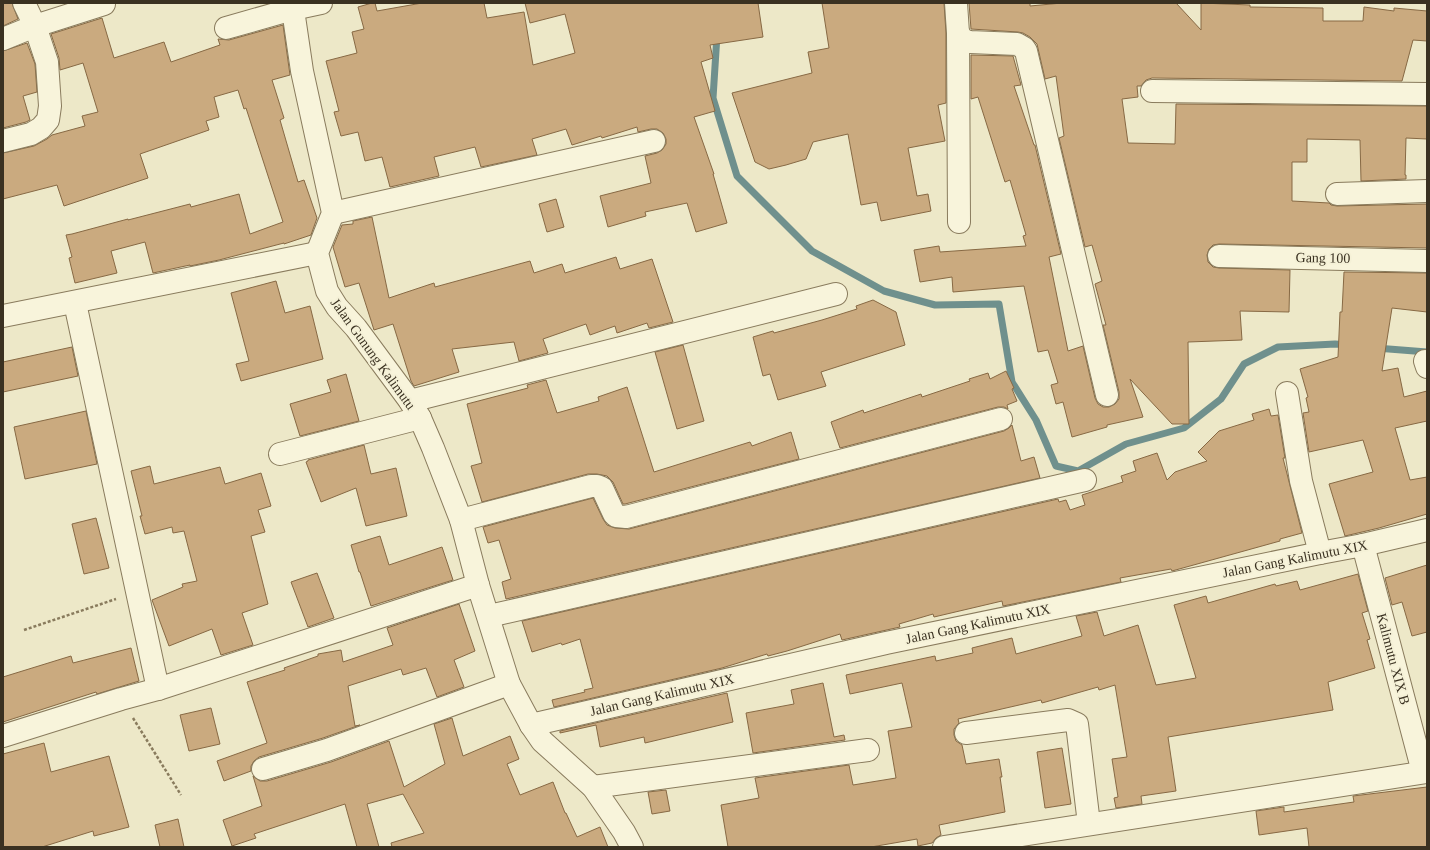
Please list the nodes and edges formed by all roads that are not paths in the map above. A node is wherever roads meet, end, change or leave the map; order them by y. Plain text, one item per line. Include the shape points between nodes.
1 (24, 3) edge
2 (321, 3) edge
3 (956, 3) edge
4 (104, 4) dead end
5 (293, 6) edge
6 (35, 26) junction
7 (226, 28) dead end
8 (958, 33) junction
9 (3, 39) edge
10 (1152, 90) dead end
11 (1427, 94) edge
12 (3, 141) edge
13 (654, 141) dead end
14 (1427, 191) edge
15 (1337, 194) dead end
16 (333, 213) junction
17 (959, 222) dead end
18 (317, 253) junction
19 (1219, 256) dead end
20 (1427, 260) edge
21 (836, 294) dead end
22 (75, 302) junction
23 (3, 316) edge
24 (1287, 393) dead end
25 (1107, 396) dead end
26 (415, 409) junction
27 (1001, 419) dead end
28 (280, 454) dead end
29 (1085, 480) dead end
30 (461, 520) junction
31 (1427, 530) edge
32 (1363, 545) junction
33 (1320, 553) junction
34 (478, 585) junction
35 (489, 616) junction
36 (509, 684) junction
37 (158, 689) junction
38 (531, 724) junction
39 (966, 733) dead end
40 (3, 736) edge
41 (868, 750) dead end
42 (263, 769) dead end
43 (1425, 772) edge
44 (593, 787) junction
45 (1089, 824) junction
46 (632, 847) edge
47 (944, 847) edge

1 - 6 street
2 - 5 street
3 - 8 street
4 - 6 street
5 - 7 street
5 - 16 street via 302,71
6 - 9 street
6 - 12 street via 48,62 48,120 31,134
8 - 17 street
8 - 25 street via 963,40 970,42 1017,44 1026,51
10 - 11 street
13 - 16 street
14 - 15 street
16 - 18 street
18 - 22 street
18 - 26 street, Jalan Gunung Kalimutu via 327,291 337,307 356,328
19 - 20 street, Gang 100
21 - 26 street
22 - 23 street
22 - 37 street
24 - 33 street via 1301,481
26 - 28 street
26 - 30 street, Jalan Gunung Kalimutu
27 - 30 street via 626,517 616,516 602,488 591,486
29 - 35 street
30 - 34 street, Jalan Gunung Kalimutu
31 - 32 street, Jalan Gang Kalimutu XIX
32 - 33 street, Jalan Gang Kalimutu XIX
32 - 43 street, Kalimutu XIX B
33 - 38 street, Jalan Gang Kalimutu XIX via 886,643
34 - 35 street, Jalan Gunung Kalimutu
34 - 37 street
35 - 36 street, Jalan Gunung Kalimutu
36 - 38 street, Jalan Gunung Kalimutu
36 - 42 street via 327,750
37 - 40 street
38 - 44 street, Jalan Gunung Kalimutu via 542,741
39 - 45 street via 1068,720 1077,724
41 - 44 street
43 - 45 street
44 - 46 street, Jalan Gunung Kalimutu
45 - 47 street

